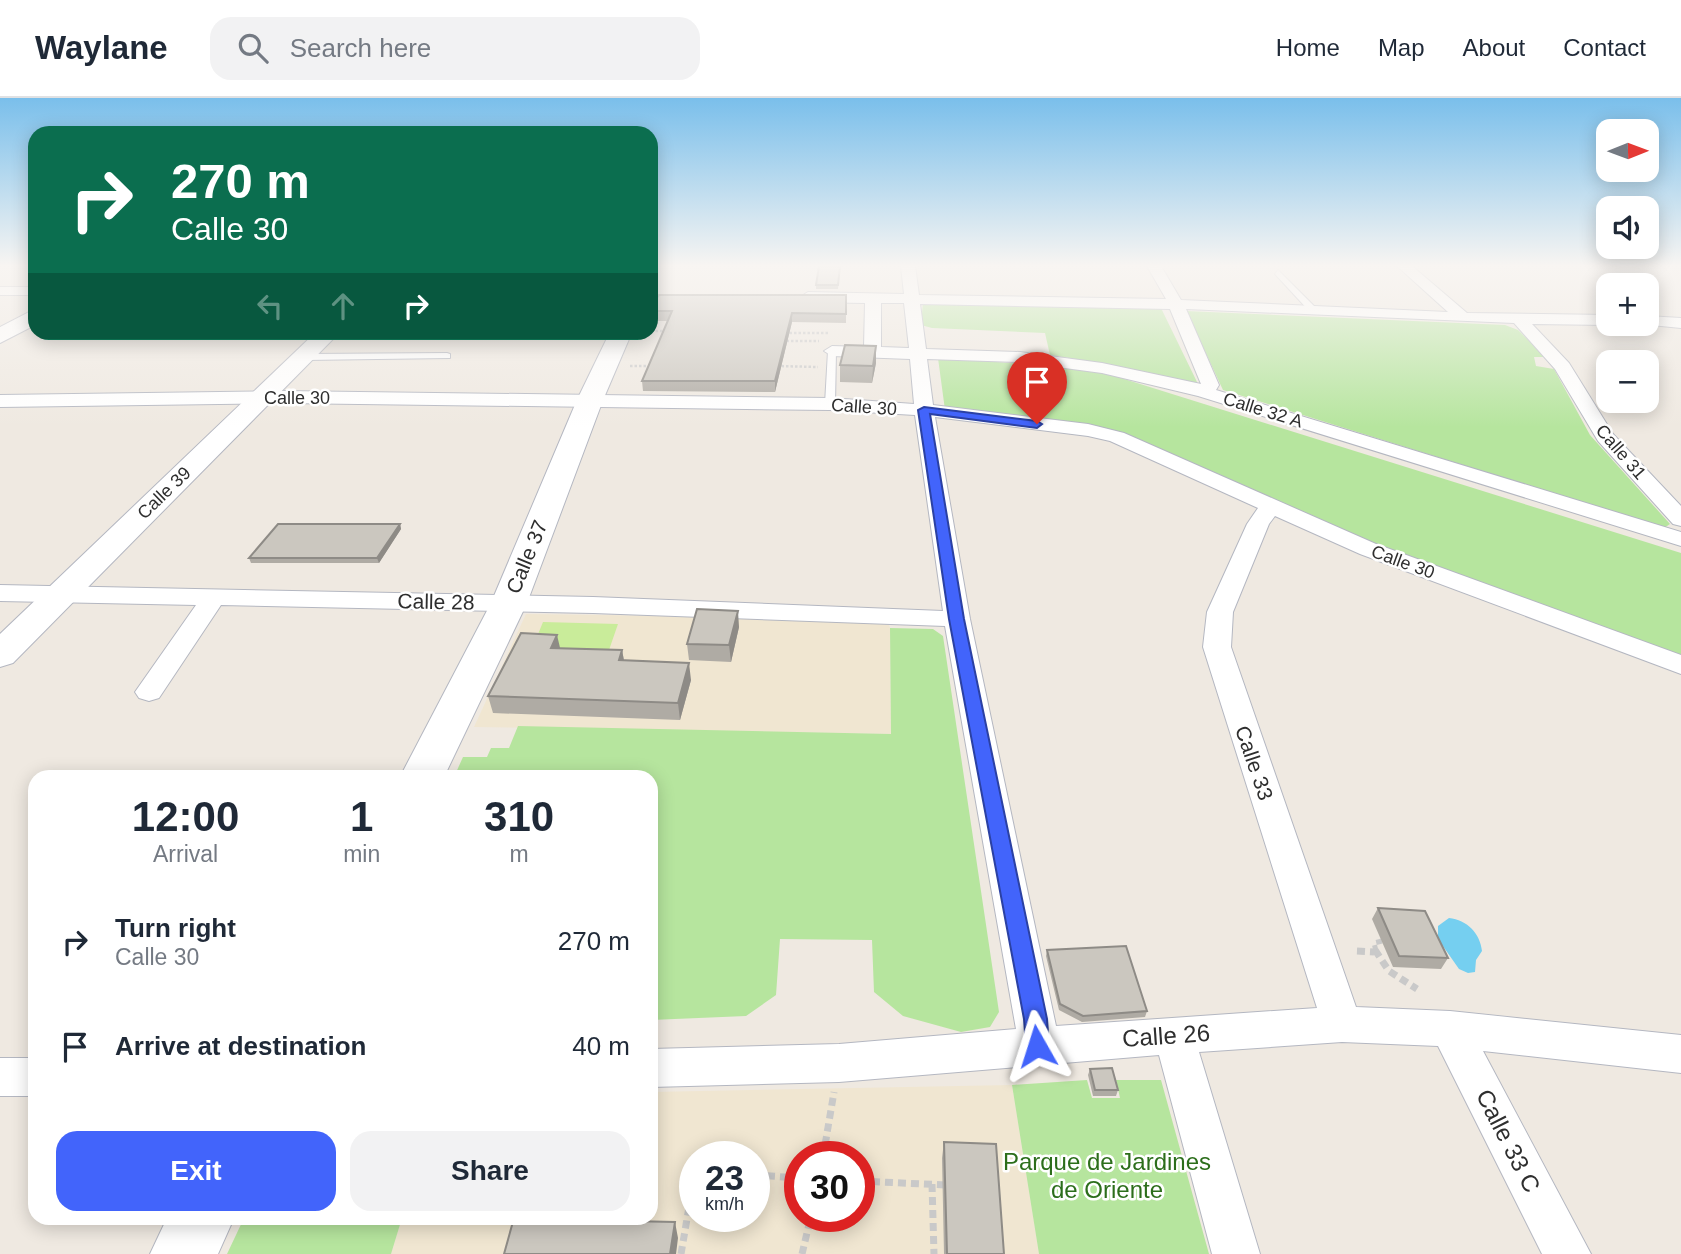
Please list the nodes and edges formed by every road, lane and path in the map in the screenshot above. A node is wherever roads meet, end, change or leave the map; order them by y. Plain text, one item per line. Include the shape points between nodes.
1 (28, 320) edge
2 (872, 320) edge
3 (915, 320) edge
4 (1183, 320) edge
5 (1519, 320) edge
6 (1659, 322) edge
7 (1681, 323) edge
8 (658, 331) edge
9 (670, 331) edge
10 (872, 334) junction
11 (0, 336) edge
12 (321, 340) edge
13 (617, 340) edge
14 (770, 341) edge
15 (783, 341) junction
16 (872, 352) junction
17 (828, 353) junction
18 (917, 353) junction
19 (447, 356) dead end
20 (304, 357) junction
21 (605, 366) junction
22 (771, 366) edge
23 (1203, 392) junction
24 (262, 397) junction
25 (590, 400) junction
26 (652, 400) junction
27 (0, 401) edge
28 (830, 404) junction
29 (924, 410) junction
30 (1272, 505) junction
31 (1681, 519) edge
32 (1681, 539) edge
33 (0, 593) edge
34 (63, 593) junction
35 (214, 597) junction
36 (509, 603) junction
37 (957, 619) junction
38 (0, 655) edge
39 (1681, 665) edge
40 (149, 692) dead end
41 (426, 770) edge
42 (1382, 941) dead end
43 (1357, 951) dead end
44 (1375, 952) junction
45 (1417, 989) dead end
46 (1342, 1024) junction
47 (1450, 1029) junction
48 (1174, 1035) junction
49 (1037, 1046) junction
50 (1681, 1054) edge
51 (839, 1063) junction
52 (658, 1068) edge
53 (0, 1077) edge
54 (28, 1077) edge
55 (826, 1141) edge
56 (946, 1173) edge
57 (875, 1182) edge
58 (932, 1184) junction
59 (946, 1185) junction
60 (946, 1199) edge
61 (198, 1225) edge
62 (807, 1232) edge
63 (671, 1233) edge
64 (684, 1233) joint
65 (183, 1254) edge
66 (681, 1254) edge
67 (802, 1254) edge
68 (933, 1254) edge
69 (1236, 1254) edge
70 (1567, 1254) edge

1 - 11 street
2 - 10 street
3 - 18 street
4 - 23 street via 1210,385
5 - 31 street, Calle 31 via 1563,367 1605,438
6 - 7 street
8 - 9 path
10 - 15 path via 785,333
10 - 16 street
12 - 20 street, Calle 39
13 - 21 street, Calle 37
14 - 15 path
15 - 17 path
16 - 17 street, Calle 32 A
16 - 18 street, Calle 32 A
17 - 22 path
17 - 28 lane
18 - 23 street, Calle 32 A via 1068,362
18 - 29 street
19 - 20 lane
20 - 24 street, Calle 39
21 - 25 street, Calle 37
21 - 26 path via 664,366
23 - 32 street, Calle 32 A
24 - 25 street, Calle 30
24 - 27 street, Calle 30
24 - 34 street, Calle 39
25 - 26 street, Calle 30
25 - 36 street, Calle 37
26 - 28 street, Calle 30
28 - 29 street, Calle 30
29 - 30 street, Calle 30 via 1117,437
29 - 37 street
30 - 39 street, Calle 30 via 1368,549
30 - 46 street, Calle 33 via 1258,524 1220,612 1217,647
33 - 34 street, Calle 28
34 - 35 street, Calle 28
34 - 38 street, Calle 39
35 - 36 street, Calle 28
35 - 40 street
36 - 37 street, Calle 28
36 - 41 street, Calle 37
37 - 49 street via 1036,1019
42 - 44 path via 1374,943
43 - 44 path
44 - 45 path via 1397,980
46 - 47 street, Calle 26
46 - 48 street, Calle 26
47 - 50 street, Calle 26
47 - 70 street, Calle 33 C
48 - 49 street, Calle 26
48 - 69 street
49 - 51 street, Calle 26
51 - 52 street, Calle 26
51 - 55 path
53 - 54 street
56 - 59 path
57 - 58 path
58 - 59 path
58 - 68 path
59 - 60 path
61 - 65 street
62 - 67 path
63 - 64 path
64 - 66 path

